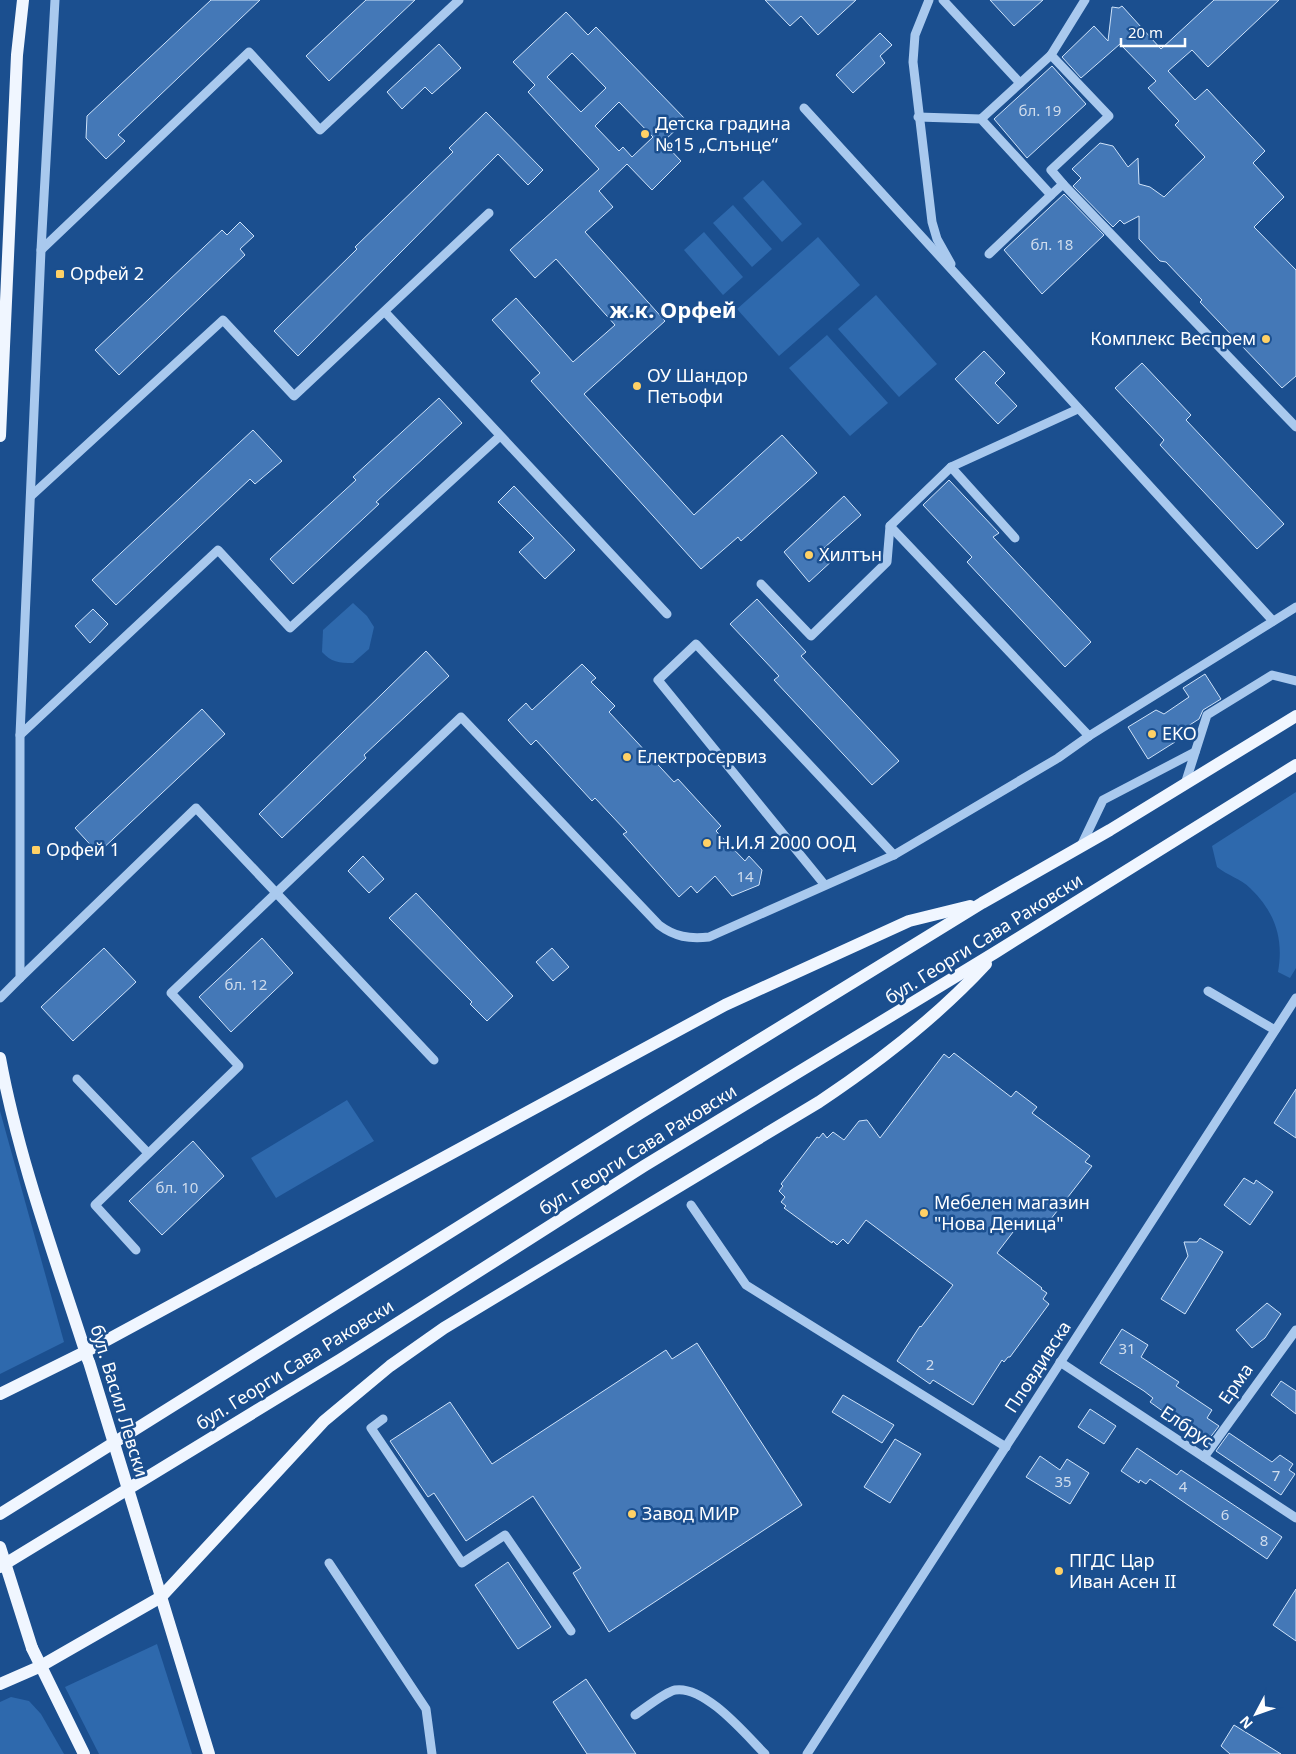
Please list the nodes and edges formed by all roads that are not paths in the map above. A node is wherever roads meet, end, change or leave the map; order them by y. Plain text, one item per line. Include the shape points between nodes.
1 (23, 0) edge
2 (459, 0) edge
3 (929, 0) edge
4 (943, 0) edge
5 (1085, 0) edge
6 (56, 1) edge
7 (1051, 55) junction
8 (1020, 84) junction
9 (804, 108) dead end
10 (918, 117) junction
11 (981, 119) junction
12 (1063, 184) junction
13 (1050, 195) junction
14 (489, 213) dead end
15 (41, 250) junction
16 (988, 254) dead end
17 (963, 284) junction
18 (385, 312) junction
19 (1078, 409) junction
20 (1296, 427) edge
21 (0, 436) edge
22 (500, 436) junction
23 (951, 467) junction
24 (31, 496) junction
25 (890, 526) junction
26 (1014, 538) dead end
27 (760, 584) dead end
28 (1296, 608) edge
29 (667, 614) dead end
30 (1273, 621) junction
31 (1296, 681) edge
32 (1296, 716) edge
33 (20, 735) junction
34 (1089, 736) junction
35 (1196, 752) junction
36 (1296, 765) edge
37 (1185, 784) junction
38 (1081, 847) junction
39 (894, 855) junction
40 (824, 884) junction
41 (275, 892) junction
42 (982, 903) junction
43 (996, 952) junction
44 (20, 978) junction
45 (1208, 991) dead end
46 (0, 998) edge
47 (1296, 998) edge
48 (1275, 1030) junction
49 (0, 1058) edge
50 (434, 1060) dead end
51 (77, 1079) dead end
52 (148, 1153) junction
53 (691, 1205) dead end
54 (136, 1250) dead end
55 (1296, 1330) edge
56 (87, 1357) junction
57 (1060, 1362) junction
58 (0, 1394) edge
59 (383, 1419) dead end
60 (1006, 1447) junction
61 (1204, 1457) junction
62 (0, 1514) edge
63 (1296, 1518) edge
64 (0, 1547) edge
65 (329, 1563) dead end
66 (0, 1567) edge
67 (161, 1597) junction
68 (571, 1631) dead end
69 (40, 1667) junction
70 (0, 1684) edge
71 (635, 1715) dead end
72 (84, 1754) edge
73 (209, 1754) edge
74 (432, 1754) edge
75 (765, 1754) edge
76 (807, 1754) edge

1 - 21 main road
2 - 15 street via 320,130 249,52
3 - 10 street via 915,35 913,62
4 - 8 street
5 - 7 street
6 - 15 street
7 - 8 street
7 - 12 street via 1109,116 1051,170
8 - 11 street
9 - 17 street
10 - 11 street
10 - 17 street via 932,222 945,254
11 - 13 street
12 - 13 street
12 - 20 street
13 - 16 street
14 - 18 street
15 - 24 street
17 - 19 street
18 - 22 street
18 - 24 street via 294,396 223,320
19 - 23 street
19 - 30 street
22 - 29 street
22 - 33 street via 290,628 218,550
23 - 25 street
23 - 26 street
24 - 33 street
25 - 27 street via 887,562 811,636
25 - 34 street
28 - 30 street
30 - 34 street
31 - 35 street via 1272,675 1207,715
32 - 37 main road, бул. Георги Сава Раковски
33 - 44 street
34 - 39 street via 1058,758
35 - 37 street
35 - 38 street via 1103,800
36 - 43 main road, бул. Георги Сава Раковски
37 - 38 main road, бул. Георги Сава Раковски
38 - 42 main road, бул. Георги Сава Раковски
39 - 40 street
39 - 40 street via 696,644 658,680
40 - 41 street via 709,937 686,938 668,932 461,717
41 - 44 street via 196,808
41 - 50 street
41 - 52 street via 171,993 239,1066
42 - 56 main road via 909,921 725,1005
42 - 62 main road, бул. Георги Сава Раковски
43 - 66 main road, бул. Георги Сава Раковски via 644,1166 349,1353
43 - 67 main road via 958,994 878,1062 818,1102 437,1333 390,1366 330,1415 290,1455
44 - 46 street
45 - 48 street
47 - 48 street, Пловдивска
48 - 57 street, Пловдивска
49 - 56 main road, бул. Васил Левски via 6,1093 36,1197
51 - 52 street
52 - 54 street via 95,1205
53 - 60 street via 746,1286
55 - 61 street, Ерма
56 - 58 main road
56 - 67 main road, бул. Васил Левски, bridge
57 - 60 street, Пловдивска
57 - 61 street, Елбрус
59 - 68 street via 371,1428 462,1563 505,1535
60 - 76 street, Пловдивска
61 - 63 street, Елбрус
64 - 69 main road, bridge
65 - 74 street via 426,1709
67 - 69 main road
67 - 73 main road, бул. Васил Левски
69 - 70 main road
69 - 72 main road
71 - 75 street via 674,1690 692,1692 723,1711

